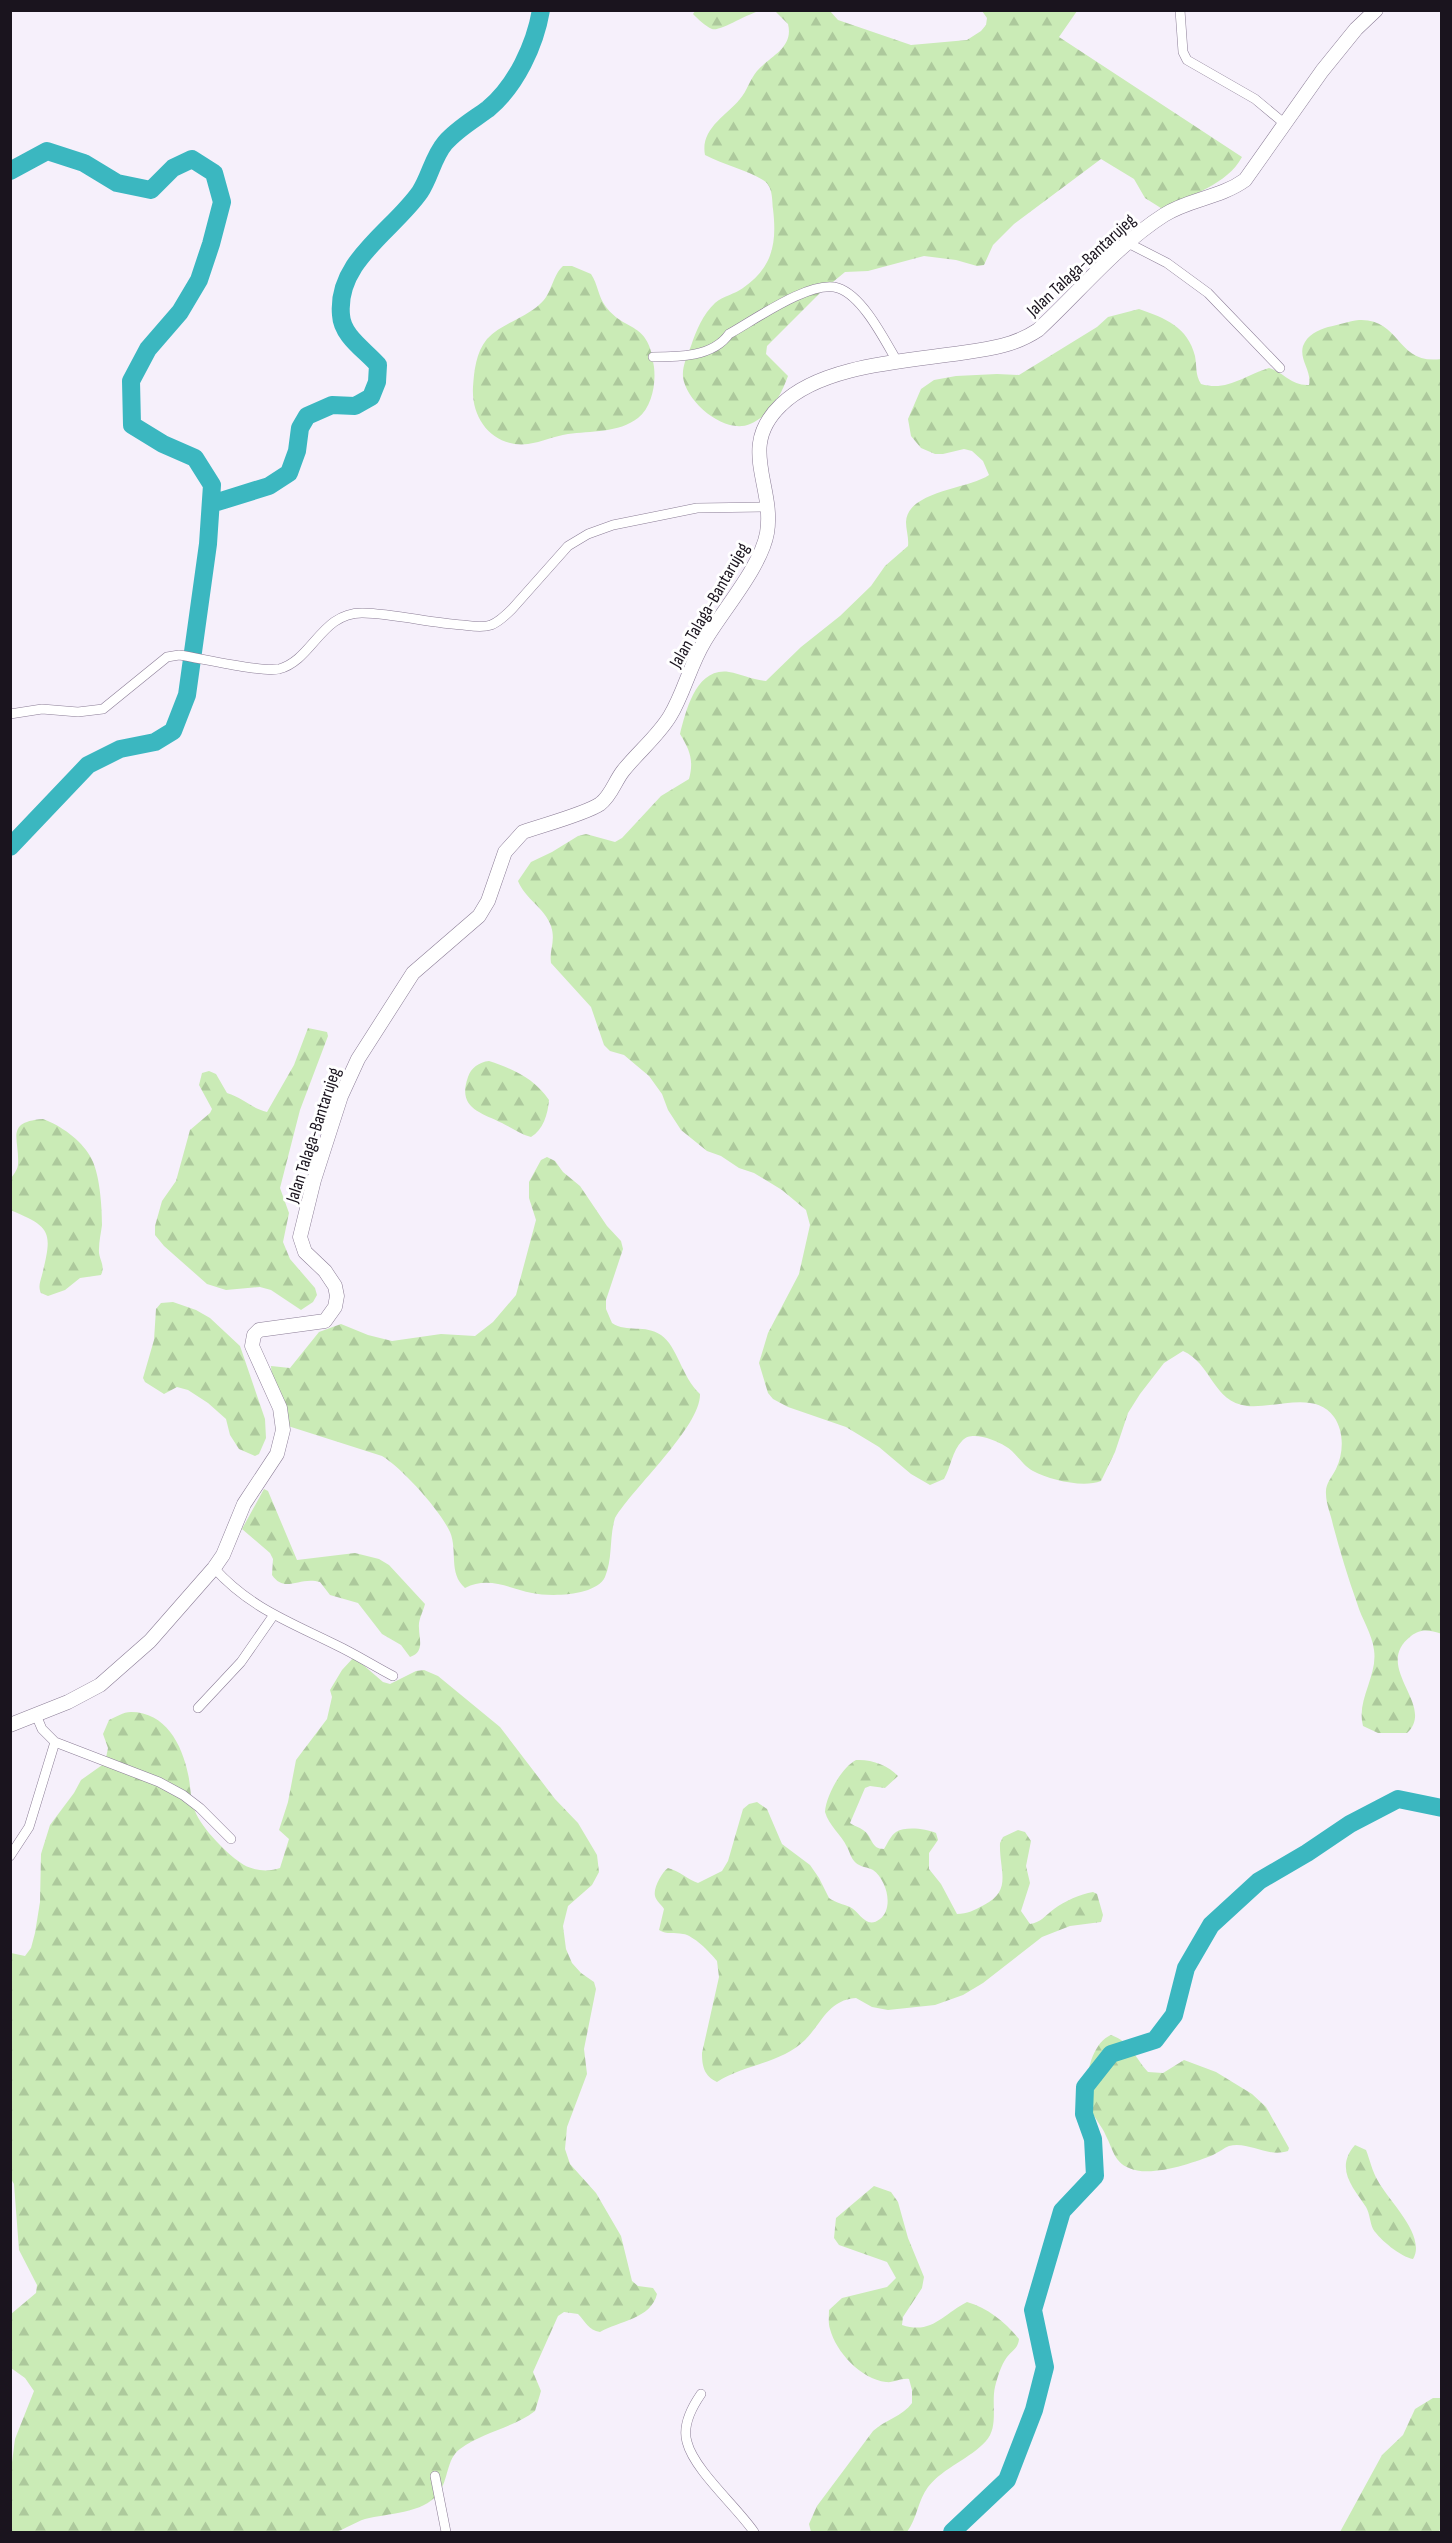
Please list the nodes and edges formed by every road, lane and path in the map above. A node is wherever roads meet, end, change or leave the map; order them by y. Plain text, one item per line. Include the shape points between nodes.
1 (1180, 10) edge
2 (1376, 10) edge
3 (1285, 124) junction
4 (1128, 243) junction
5 (653, 357) dead end
6 (898, 363) junction
7 (1280, 368) dead end
8 (767, 507) junction
9 (10, 714) edge
10 (214, 1568) junction
11 (273, 1616) junction
12 (393, 1676) dead end
13 (198, 1708) dead end
14 (36, 1715) junction
15 (10, 1725) edge
16 (55, 1742) junction
17 (231, 1839) dead end
18 (10, 1856) edge
19 (701, 2394) dead end
20 (435, 2476) dead end
21 (446, 2532) edge
22 (754, 2532) edge

1 - 3 street via 1187,60 1255,99
2 - 3 main road, Jalan Talaga-Bantarujeg via 1333,57
3 - 4 main road, Jalan Talaga-Bantarujeg via 1245,180 1175,209
4 - 6 main road, Jalan Talaga-Bantarujeg via 1027,338 993,349
4 - 7 street via 1167,263 1208,293
5 - 6 street via 698,354 802,293 829,286 839,288 869,315
6 - 8 main road, Jalan Talaga-Bantarujeg via 839,374 780,405 763,426 759,444
8 - 9 street via 697,508 588,534 568,546 512,609 490,626 349,614 335,621 296,661 278,669 167,657 103,709
8 - 10 main road, Jalan Talaga-Bantarujeg via 763,548 694,658 670,716 601,803 523,832 515,839 505,852 479,916 413,973 358,1059 341,1096 300,1237 305,1252 333,1281 335,1306 325,1321 262,1329 254,1335 252,1346 280,1408 283,1430 277,1454 244,1504
10 - 11 street via 232,1588
10 - 14 main road, Jalan Talaga-Bantarujeg via 150,1641 100,1685
11 - 12 street
11 - 13 street via 241,1662
14 - 15 main road, Jalan Talaga-Bantarujeg
14 - 16 street via 42,1729
16 - 17 street via 183,1795
16 - 18 street via 29,1827
19 - 22 street via 688,2418 687,2442 701,2467
20 - 21 street

